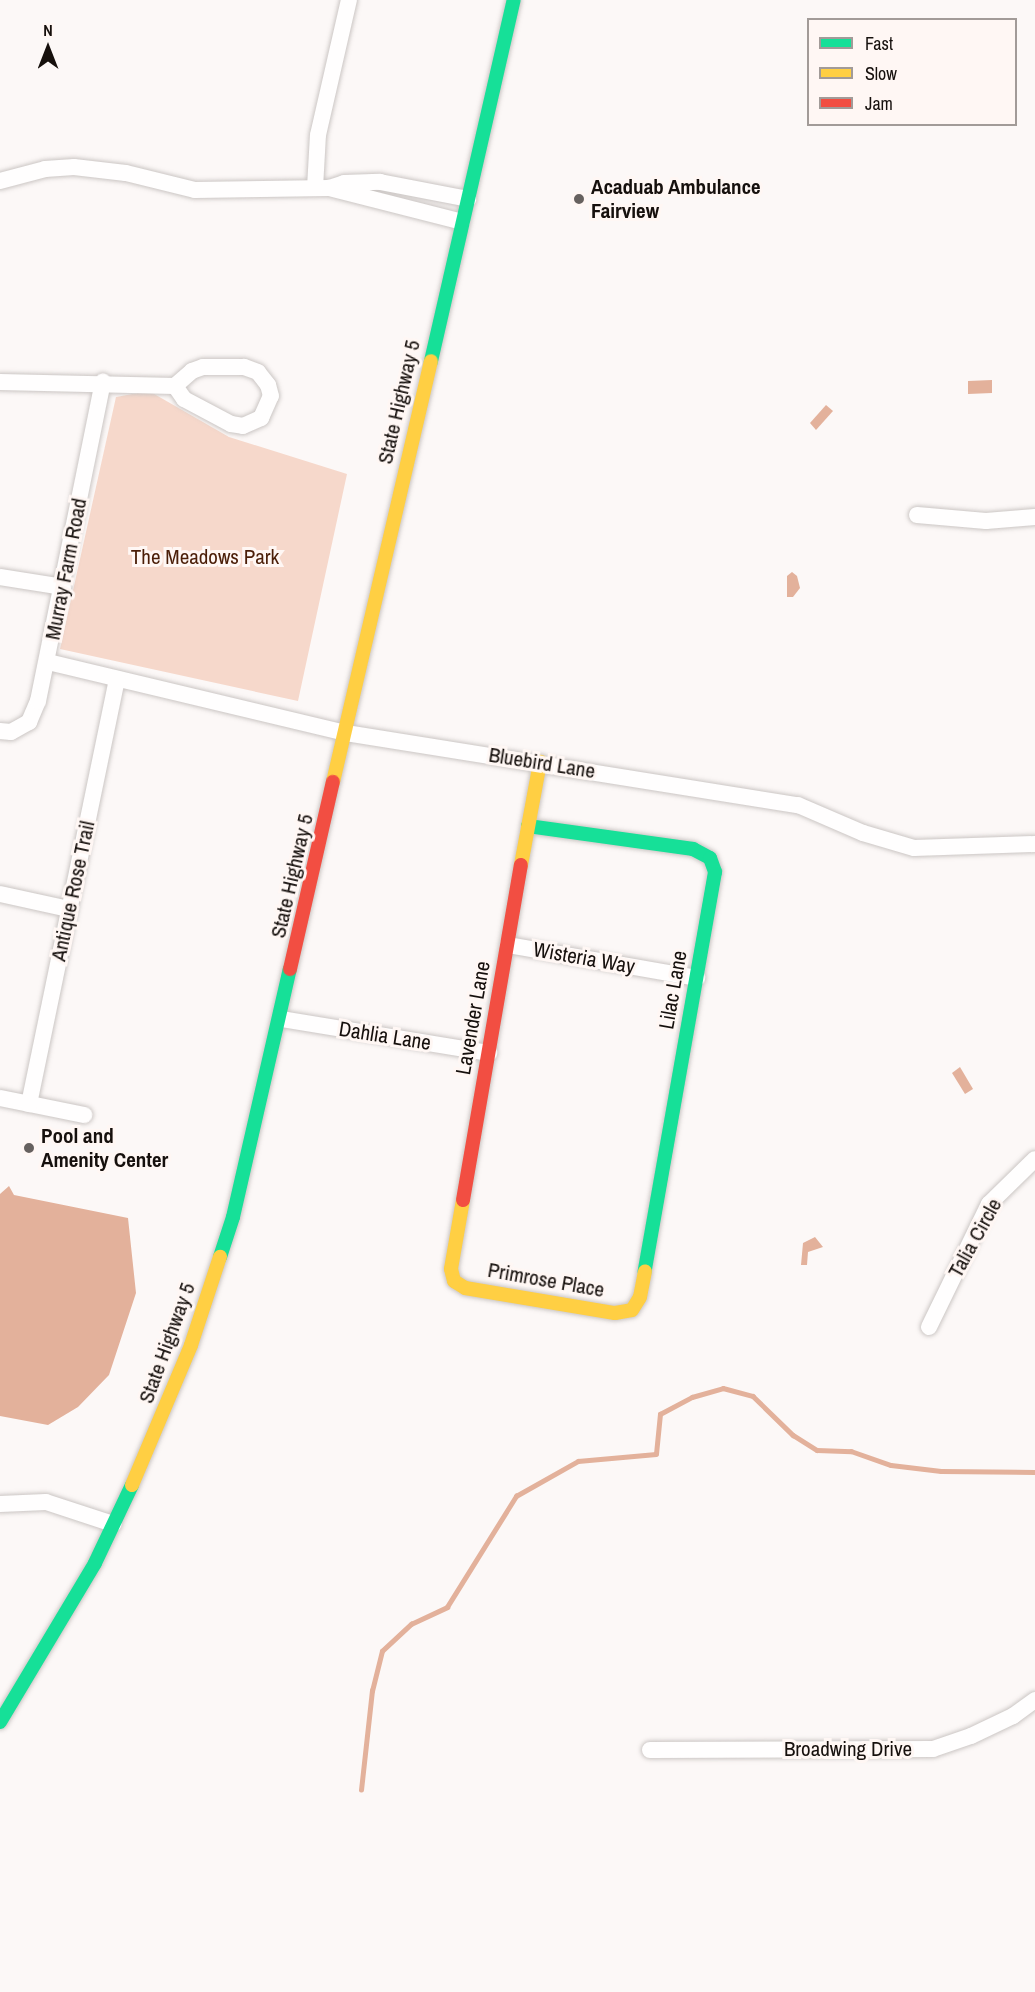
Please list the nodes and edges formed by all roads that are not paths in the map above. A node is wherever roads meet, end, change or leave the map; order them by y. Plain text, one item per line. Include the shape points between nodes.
1 (349, 0) edge
2 (514, 0) edge
3 (0, 181) edge
4 (322, 188) junction
5 (468, 199) junction
6 (462, 222) junction
7 (103, 381) junction
8 (0, 382) edge
9 (175, 386) junction
10 (917, 515) dead end
11 (1035, 517) edge
12 (0, 577) edge
13 (63, 587) junction
14 (48, 662) junction
15 (117, 679) junction
16 (0, 731) edge
17 (346, 733) junction
18 (540, 762) junction
19 (528, 826) junction
20 (1035, 844) edge
21 (0, 894) edge
22 (69, 909) junction
23 (508, 945) junction
24 (696, 978) junction
25 (281, 1019) junction
26 (489, 1053) junction
27 (0, 1098) edge
28 (29, 1104) junction
29 (84, 1115) dead end
30 (1035, 1159) edge
31 (454, 1281) joint
32 (632, 1310) joint
33 (929, 1327) dead end
34 (0, 1503) edge
35 (113, 1524) junction
36 (1035, 1700) edge
37 (0, 1722) edge
38 (650, 1750) dead end

1 - 4 street via 318,135
2 - 5 main road, State Highway 5
3 - 4 street via 45,169 74,167 126,173 195,189
4 - 5 street via 380,182
4 - 6 street
5 - 6 main road, State Highway 5
6 - 17 main road, State Highway 5
7 - 8 street
7 - 9 street
7 - 13 street, Murray Farm Road
9 - 9 street via 184,399 231,424 243,426 261,418 271,396 258,372 244,367 203,367
10 - 11 street via 986,520
12 - 13 street
13 - 14 street, Murray Farm Road
14 - 15 street, Bluebird Lane
14 - 16 street, Murray Farm Road via 29,722 10,732
15 - 17 street, Bluebird Lane
15 - 22 street, Antique Rose Trail
17 - 18 street, Bluebird Lane
17 - 25 main road, State Highway 5
18 - 19 main road, Lavender Lane
18 - 20 street, Bluebird Lane via 798,805 863,833 914,848
19 - 23 main road, Lavender Lane
19 - 24 main road, Lilac Lane via 693,849 710,858 715,872
21 - 22 street
22 - 28 street, Antique Rose Trail
23 - 24 street, Wisteria Way
23 - 26 main road, Lavender Lane
24 - 32 main road, Lilac Lane via 640,1297
25 - 26 street, Dahlia Lane
25 - 35 main road, State Highway 5 via 236,1206 209,1291 152,1442
26 - 31 main road, Lavender Lane via 451,1269
27 - 28 street
28 - 29 street
30 - 33 street, Talia Circle via 989,1204
31 - 32 main road, Primrose Place via 465,1287 615,1313
34 - 35 street via 46,1502
35 - 37 main road, State Highway 5 via 77,1596
36 - 38 street, Broadwing Drive via 1013,1716 933,1749

